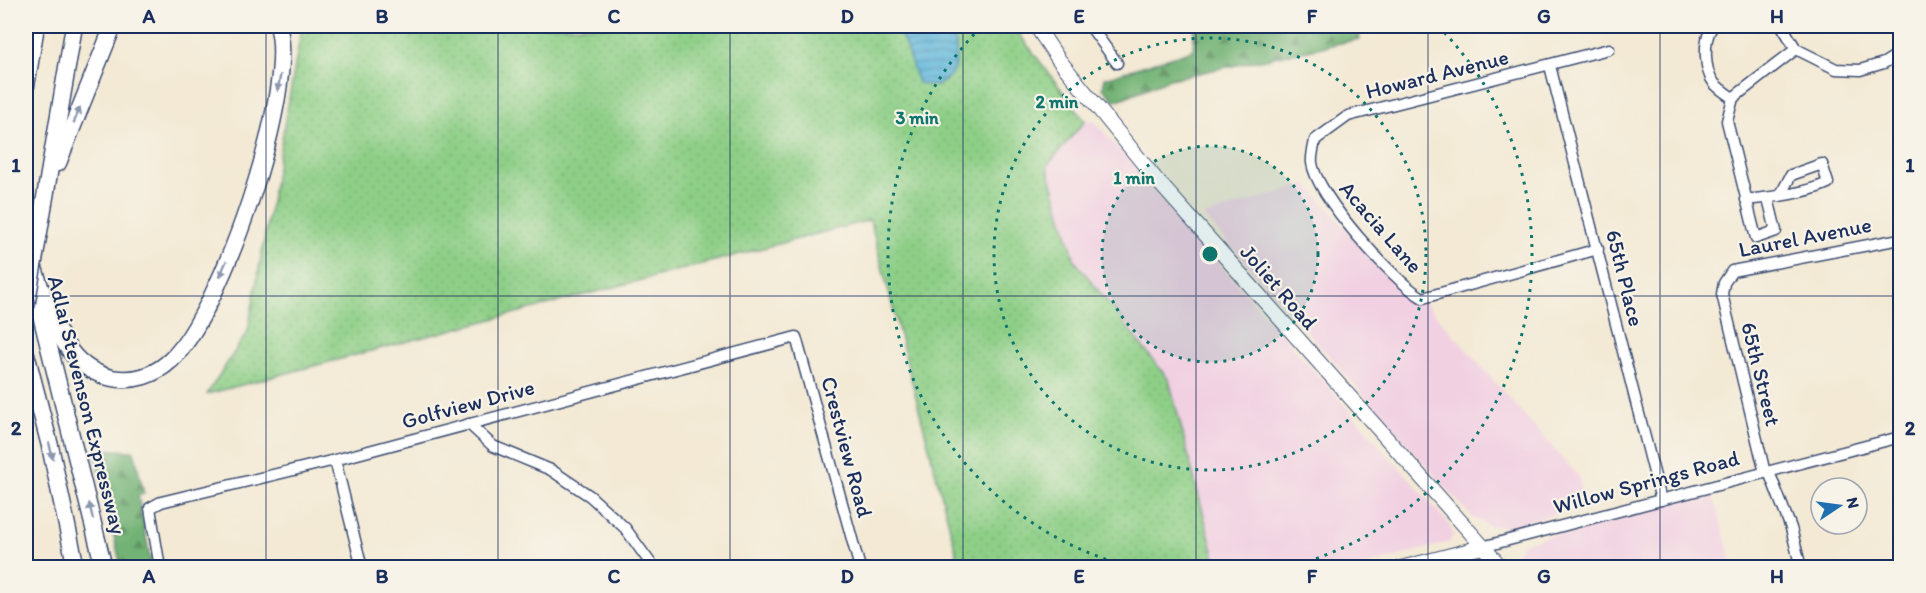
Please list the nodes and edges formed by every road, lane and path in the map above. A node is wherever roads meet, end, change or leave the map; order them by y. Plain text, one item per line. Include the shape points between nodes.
1 (36, 26) edge
2 (74, 26) edge
3 (113, 26) edge
4 (278, 26) edge
5 (1036, 26) edge
6 (1090, 26) edge
7 (1782, 26) edge
8 (1712, 27) dead end
9 (1609, 49) dead end
10 (1796, 49) junction
11 (1900, 53) edge
12 (1117, 63) dead end
13 (1550, 66) junction
14 (26, 86) edge
15 (1733, 98) junction
16 (1315, 140) joint
17 (46, 195) junction
18 (1780, 196) dead end
19 (1768, 198) junction
20 (1746, 200) junction
21 (1900, 239) edge
22 (26, 243) edge
23 (1598, 249) junction
24 (26, 253) edge
25 (1724, 283) joint
26 (26, 307) edge
27 (796, 337) joint
28 (26, 354) edge
29 (470, 424) junction
30 (1900, 437) edge
31 (335, 460) junction
32 (1767, 472) junction
33 (1661, 500) junction
34 (1482, 547) junction
35 (76, 567) edge
36 (104, 567) edge
37 (160, 567) edge
38 (362, 567) edge
39 (654, 567) edge
40 (860, 567) edge
41 (1401, 567) edge
42 (1502, 567) edge
43 (1801, 567) edge

1 - 14 highway
2 - 17 highway
17 -> 3 highway
4 -> 22 highway via 281,69 268,140 255,183 237,237 206,306 188,340 172,359 155,372 132,379 108,377 89,369 71,352 55,325
5 - 34 main road, Joliet Road via 1155,178
6 - 12 street
7 - 10 street
8 - 15 street via 1705,37 1705,51 1713,82
9 - 13 street, Howard Avenue
10 - 11 street via 1836,69 1860,70
10 - 15 street
13 - 16 street, Howard Avenue via 1348,116
13 - 23 street, 65th Place
15 - 20 street via 1727,121
16 - 23 street, Acacia Lane via 1311,161 1332,204 1406,289 1423,298
17 - 26 highway, bridge
18 - 19 street
19 - 20 street
19 - 20 street via 1776,231 1756,238
21 - 25 street, Laurel Avenue via 1732,271
23 - 33 street, 65th Place
36 -> 24 highway, Adlai Stevenson Expressway
25 - 32 street, 65th Street via 1722,294
27 - 29 street, Golfview Drive
27 - 40 street, Crestview Road
28 -> 35 highway, Adlai Stevenson Expressway
29 - 31 street, Golfview Drive
29 - 39 street via 493,446 551,470 590,496 625,528
30 - 32 street, Willow Springs Road
31 - 37 street, Golfview Drive via 161,502 150,508
31 - 38 street
32 - 33 street, Willow Springs Road
32 - 43 street, 65th Street via 1791,528
33 - 34 street, Willow Springs Road
34 - 41 main road, Willow Springs Road
34 - 42 main road, Joliet Road

